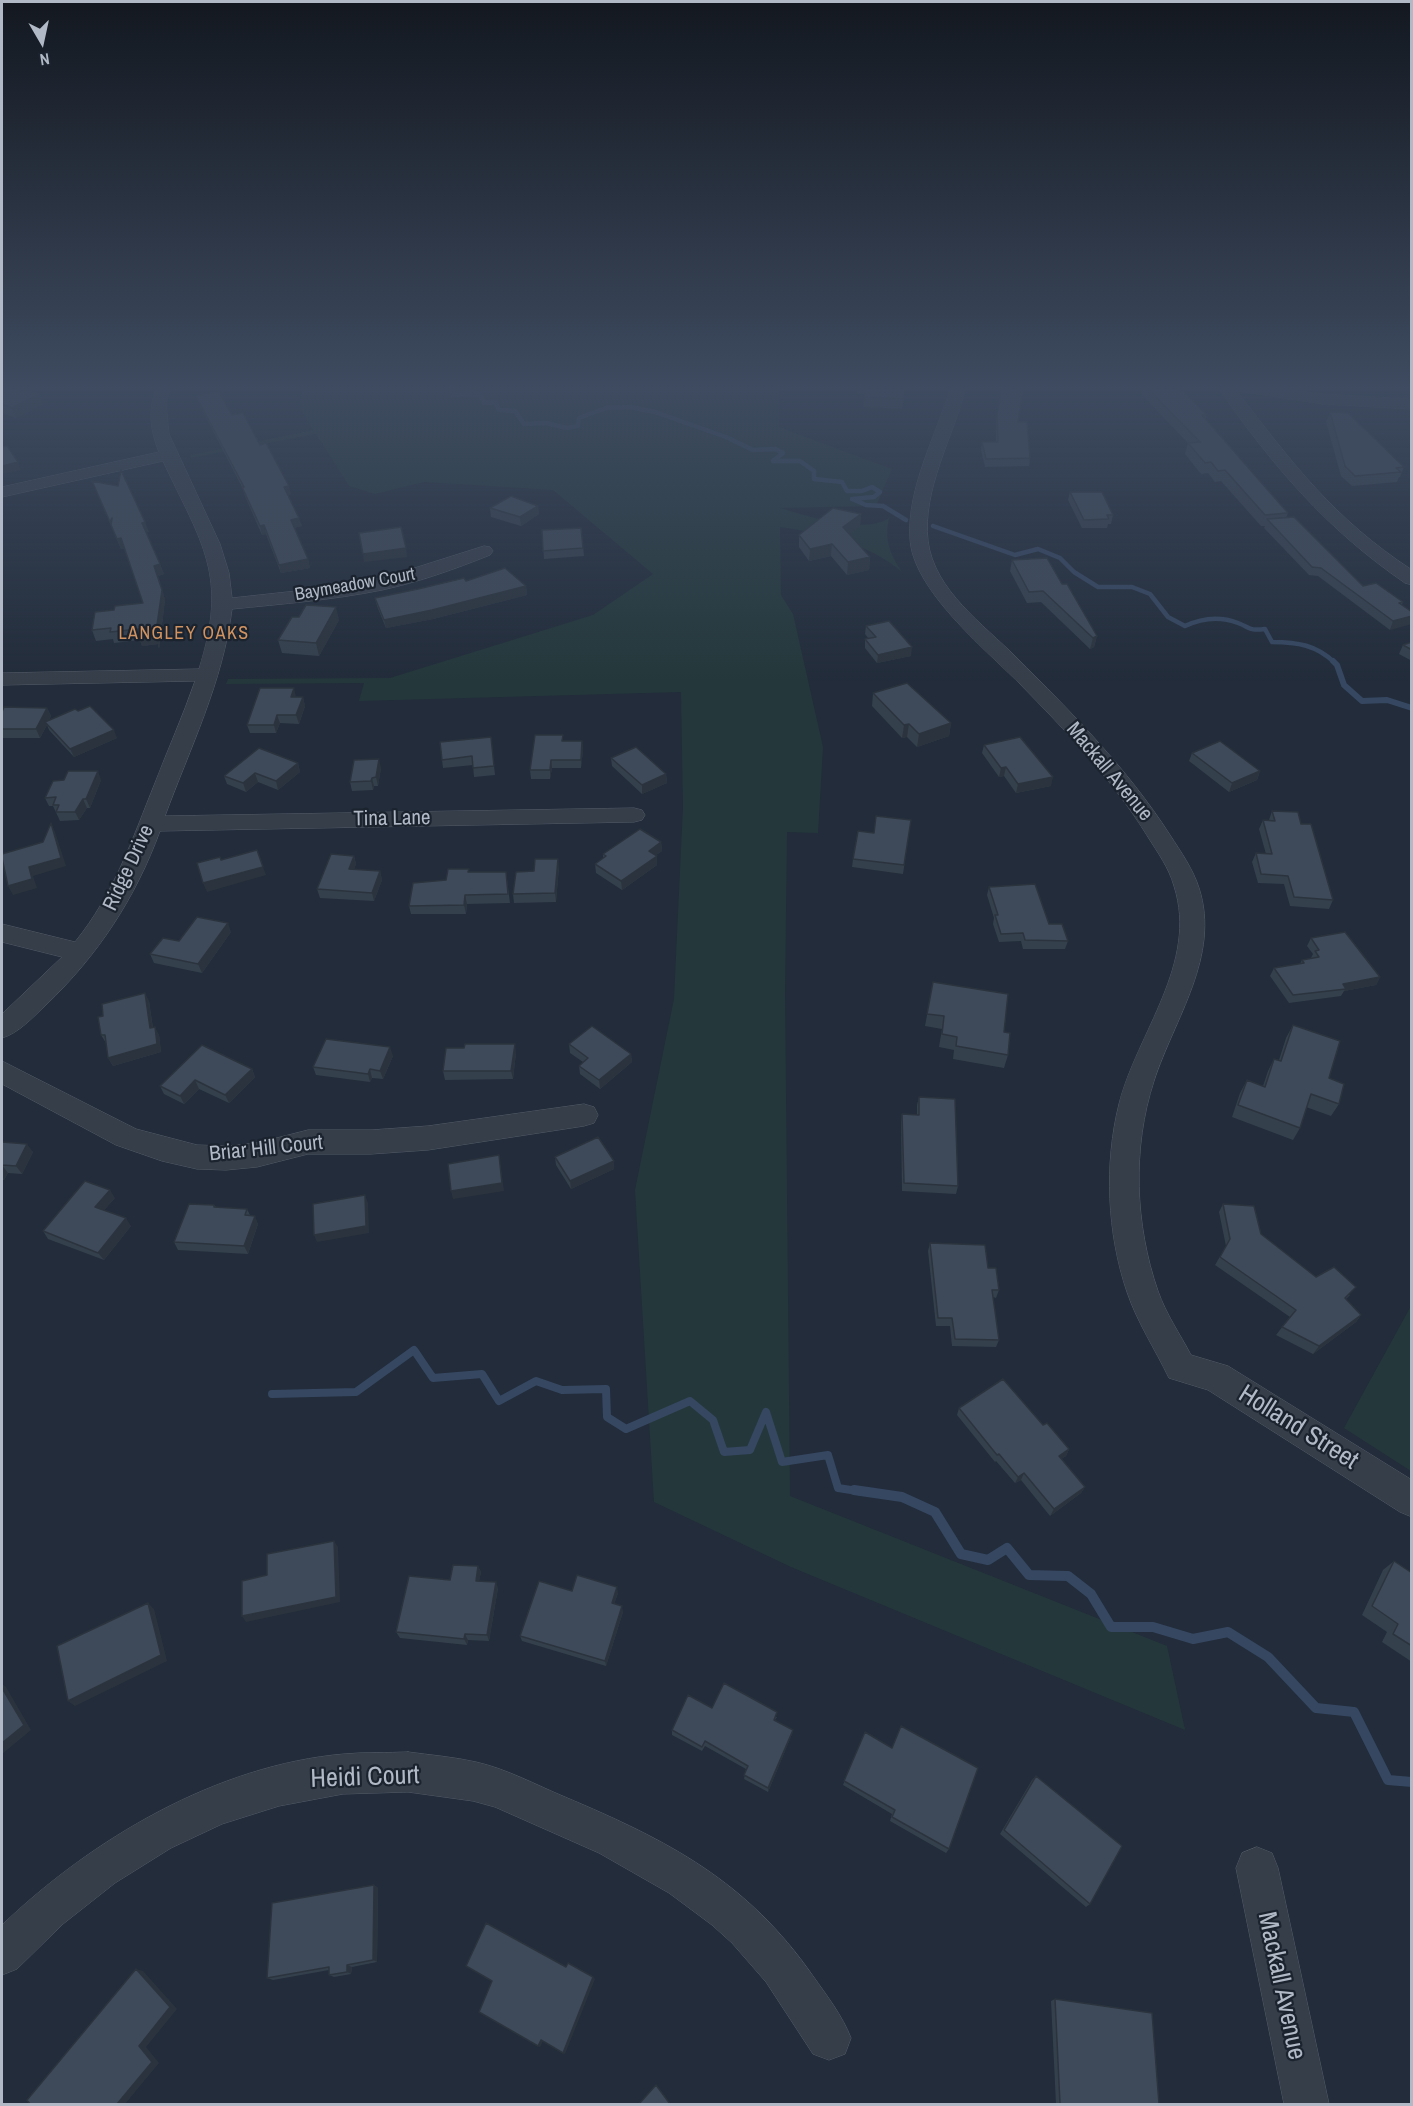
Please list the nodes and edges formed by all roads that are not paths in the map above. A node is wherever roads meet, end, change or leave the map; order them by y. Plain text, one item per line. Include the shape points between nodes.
1 (28, 486) edge
2 (185, 486) edge
3 (927, 486) edge
4 (1304, 486) edge
5 (2, 492) edge
6 (484, 551) dead end
7 (1412, 579) edge
8 (224, 604) junction
9 (206, 675) junction
10 (2, 679) edge
11 (634, 815) dead end
12 (151, 824) junction
13 (2, 933) edge
14 (80, 952) junction
15 (2, 1028) edge
16 (2, 1072) edge
17 (584, 1115) dead end
18 (1180, 1366) joint
19 (1412, 1500) edge
20 (1257, 1868) dead end
21 (2, 1954) edge
22 (829, 2038) dead end
23 (1307, 2104) edge

1 - 5 street
2 - 8 street, Ridge Drive via 213,552
3 - 18 street, Mackall Avenue via 918,540 921,556 938,585 1131,792 1180,870 1189,894 1193,919 1186,967 1140,1082 1130,1116 1125,1158 1126,1201 1143,1292
4 - 7 street via 1333,519
6 - 8 street, Baymeadow Court via 384,584
8 - 9 street, Ridge Drive
9 - 10 street
9 - 12 street, Ridge Drive
11 - 12 street, Tina Lane
12 - 14 street, Ridge Drive via 120,896
13 - 14 street
14 - 15 street, Ridge Drive
16 - 17 street, Briar Hill Court via 126,1137 197,1157 257,1155 308,1142 428,1138
18 - 19 street, Holland Street via 1216,1377
20 - 23 street, Mackall Avenue
21 - 22 street, Heidi Court via 75,1887 171,1826 233,1799 295,1781 336,1774 411,1772 475,1781 636,1850 703,1891 748,1929 791,1979

